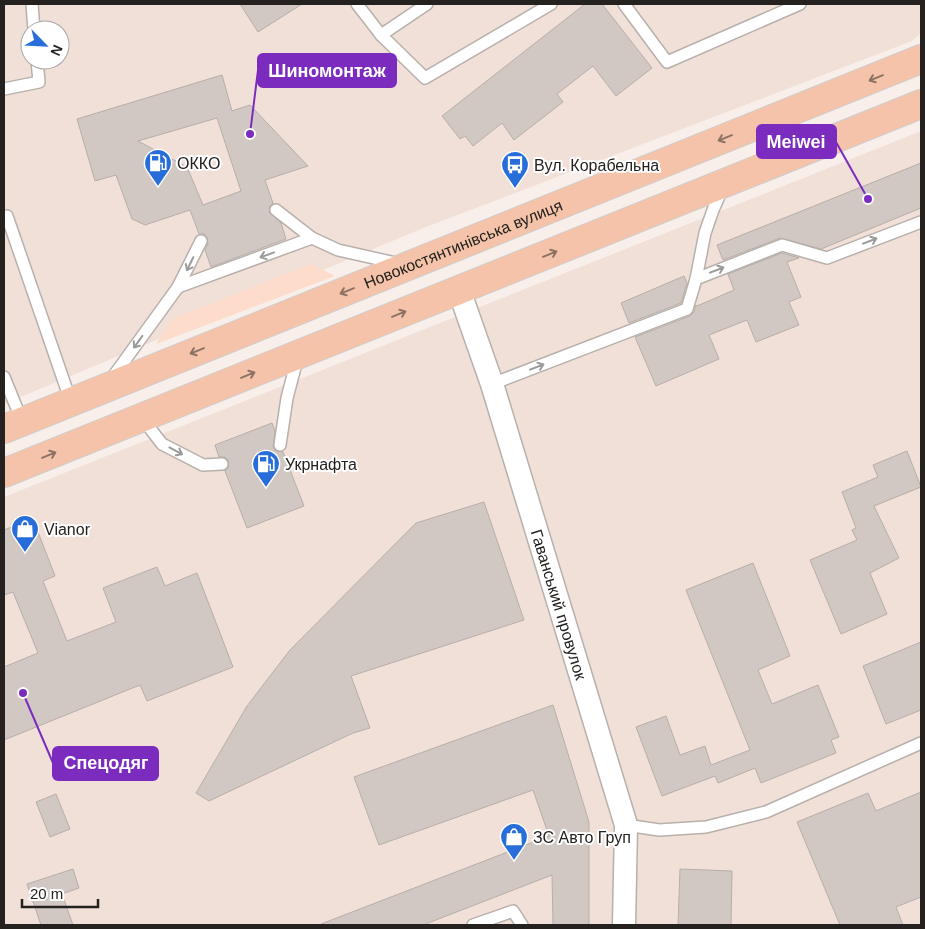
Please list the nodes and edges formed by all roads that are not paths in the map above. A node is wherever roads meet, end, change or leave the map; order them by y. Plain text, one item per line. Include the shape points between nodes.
1 (32, 4) edge
2 (357, 4) edge
3 (427, 4) edge
4 (551, 4) edge
5 (624, 4) edge
6 (800, 4) edge
7 (33, 20) edge
8 (381, 35) junction
9 (921, 59) edge
10 (38, 70) edge
11 (4, 89) edge
12 (921, 104) edge
13 (725, 184) junction
14 (276, 210) dead end
15 (6, 216) dead end
16 (921, 222) edge
17 (312, 238) junction
18 (201, 241) dead end
19 (408, 266) junction
20 (696, 278) junction
21 (178, 287) junction
22 (459, 290) junction
23 (298, 355) junction
24 (4, 377) edge
25 (492, 384) junction
26 (105, 388) junction
27 (71, 402) junction
28 (142, 418) junction
29 (13, 425) edge
30 (280, 445) dead end
31 (222, 464) dead end
32 (4, 473) edge
33 (921, 743) edge
34 (626, 825) junction
35 (474, 925) edge
36 (522, 925) edge
37 (624, 925) edge

1 - 7 lane
2 - 8 lane
3 - 8 lane
4 - 8 lane via 425,78
5 - 6 lane via 667,62
9 -> 19 main road, Новокостянтинівська вулиця
10 - 11 lane via 39,82
12 - 13 main road
13 - 20 lane via 705,233
22 -> 13 main road
14 - 17 lane
15 - 27 lane
20 -> 16 lane via 782,245 827,258
17 - 19 lane via 338,250
17 -> 21 lane
18 -> 21 lane
19 -> 26 main road, Новокостянтинівська вулиця
25 -> 20 lane via 687,310
21 -> 26 lane
23 -> 22 main road
22 - 25 street, Гаванський провулок
28 -> 23 main road
23 - 30 lane
24 - 29 lane
25 - 34 street, Гаванський провулок
26 - 27 main road, Новокостянтинівська вулиця
27 - 29 main road, Новокостянтинівська вулиця
28 -> 31 lane via 162,444 203,465
32 -> 28 main road
33 - 34 lane via 766,812 706,827 659,830
34 - 37 street, Гаванський провулок
35 - 36 lane via 513,911

